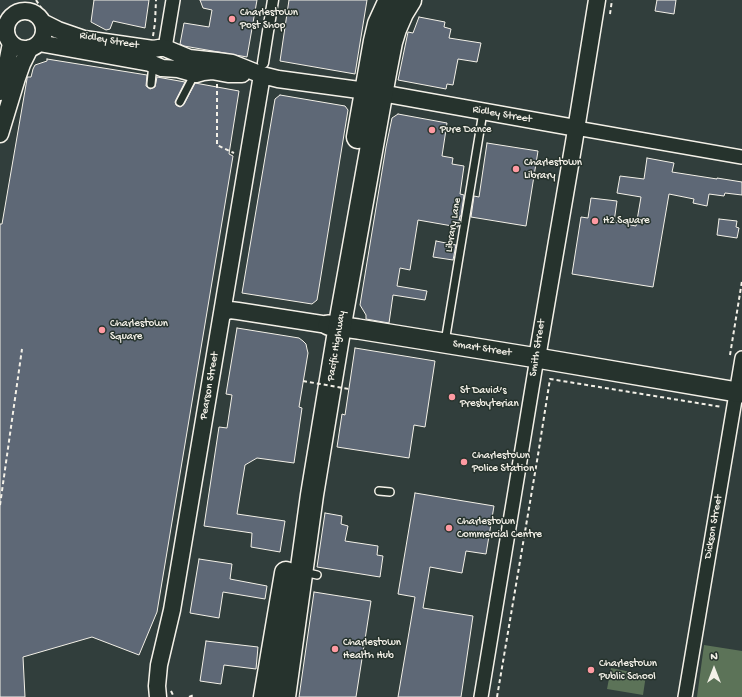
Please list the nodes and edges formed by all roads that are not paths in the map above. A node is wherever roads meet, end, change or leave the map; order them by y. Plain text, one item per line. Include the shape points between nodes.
1 (173, 0) edge
2 (273, 0) edge
3 (390, 0) edge
4 (410, 0) edge
5 (597, 0) edge
6 (18, 6) edge
7 (44, 17) junction
8 (11, 43) junction
9 (34, 46) junction
10 (155, 52) junction
11 (196, 68) junction
12 (262, 69) junction
13 (151, 84) dead end
14 (0, 92) edge
15 (374, 92) junction
16 (180, 102) dead end
17 (484, 112) junction
18 (576, 128) junction
19 (0, 134) edge
20 (742, 157) edge
21 (222, 313) junction
22 (334, 326) junction
23 (445, 343) junction
24 (537, 358) junction
25 (742, 358) edge
26 (739, 392) edge
27 (379, 491) dead end
28 (390, 492) dead end
29 (164, 694) edge
30 (265, 697) edge
31 (284, 697) edge
32 (481, 697) edge
33 (685, 697) edge

1 - 10 street
2 - 12 street
3 - 15 highway, Pacific Highway via 379,24 375,41
4 - 15 highway, Pacific Highway via 402,13
5 - 18 street, Smith Street
6 - 7 street
6 - 8 street via 8,22 7,33
7 - 9 street via 44,35
7 - 10 street, Ridley Street via 58,30 84,39
8 - 9 street via 26,49
8 - 14 street
9 - 10 street, Ridley Street
9 - 19 street via 22,64
10 - 11 street, Ridley Street via 189,58
10 - 13 lane
11 - 12 street, Ridley Street via 203,72 228,74
11 - 16 lane
12 - 15 street, Ridley Street via 278,79
12 - 21 street, Pearson Street
15 - 17 street, Ridley Street
15 - 22 highway, Pacific Highway
17 - 18 street, Ridley Street
17 - 23 lane, Library Lane
18 - 20 street, Ridley Street
18 - 24 street, Smith Street
21 - 22 street, Smart Street via 230,310
21 - 29 street, Pearson Street via 172,610 159,665 157,686
22 - 23 main road, Smart Street
22 - 30 highway, Pacific Highway via 303,477
22 - 31 highway, Pacific Highway via 314,488 309,573
23 - 24 main road, Smart Street
24 - 26 main road, Smart Street
24 - 32 street, Smith Street
25 - 26 street, Dickson Street
26 - 33 street, Dickson Street
27 - 28 lane

